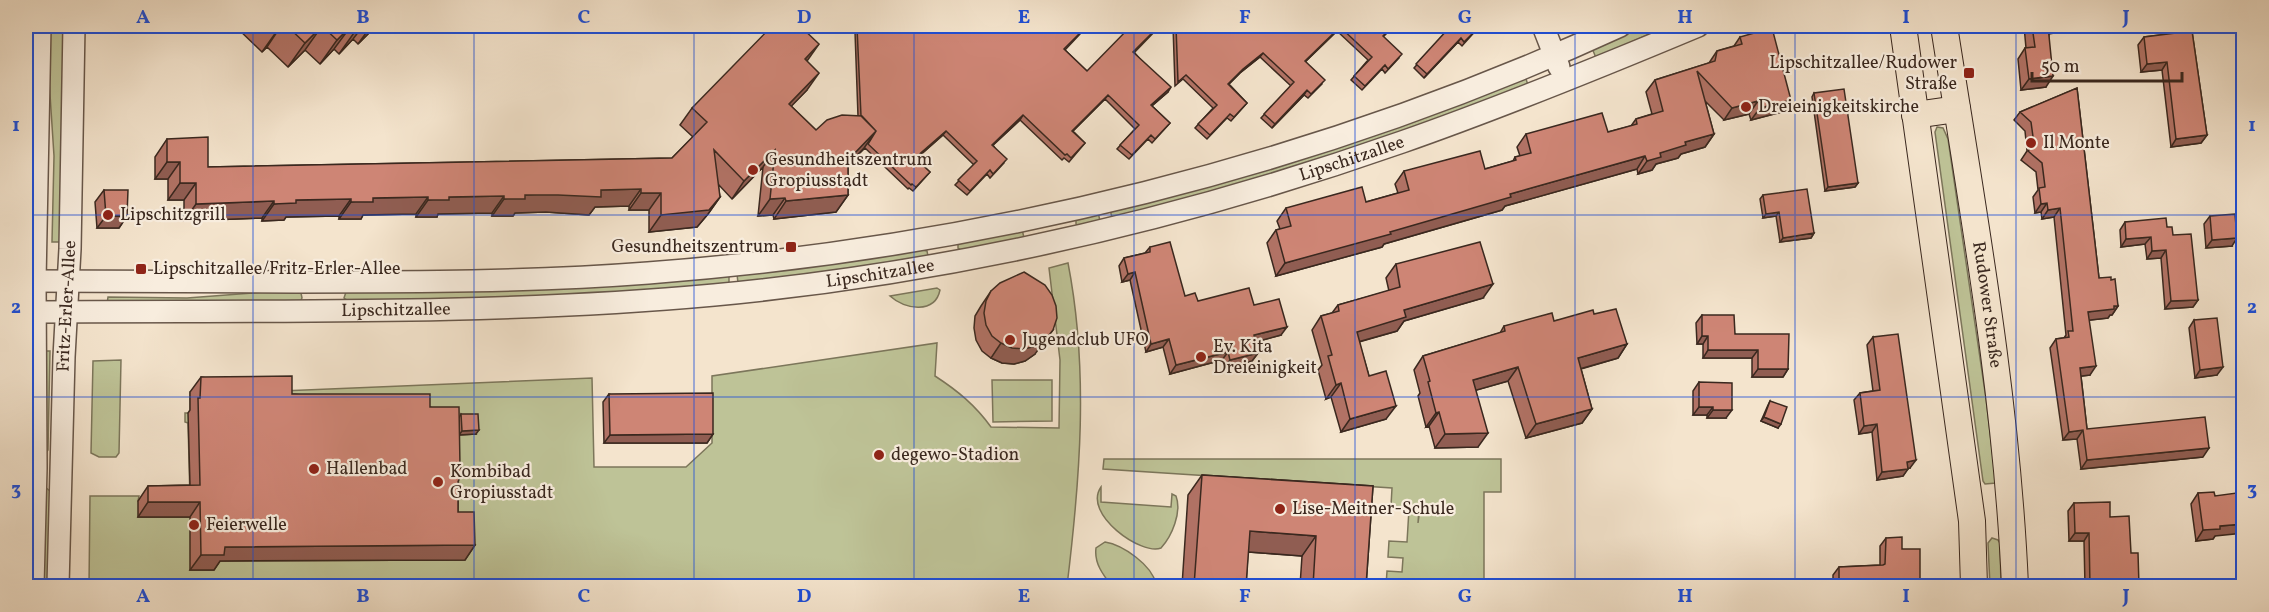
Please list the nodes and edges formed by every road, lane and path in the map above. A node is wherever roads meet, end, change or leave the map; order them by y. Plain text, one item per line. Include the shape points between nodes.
1 (40, 26) edge
2 (74, 26) edge
3 (1542, 26) edge
4 (1620, 26) edge
5 (1698, 26) edge
6 (1904, 26) edge
7 (1944, 26) edge
8 (1554, 54) junction
9 (1565, 81) junction
10 (1957, 110) junction
11 (1915, 115) junction
12 (1064, 210) junction
13 (939, 236) junction
14 (1070, 237) junction
15 (944, 263) junction
16 (30, 281) edge
17 (69, 281) junction
18 (322, 282) junction
19 (30, 312) edge
20 (66, 312) junction
21 (323, 312) junction
22 (36, 468) junction
23 (61, 468) junction
24 (1972, 521) junction
25 (2013, 521) junction
26 (33, 586) edge
27 (58, 586) edge
28 (1974, 586) edge
29 (2015, 586) edge

1 - 16 street, Fritz-Erler-Allee
2 - 17 street, Fritz-Erler-Allee
3 - 8 street
4 - 8 street, Lipschitzallee
5 - 9 street, Lipschitzallee
6 - 11 main road
7 - 10 main road, Rudower Straße
8 - 9 street
8 - 12 street, Lipschitzallee via 1452,95 1305,146
9 - 14 street, Lipschitzallee via 1324,168
10 - 11 main road
10 - 25 main road, Rudower Straße via 2000,392
11 - 24 main road
12 - 13 street, Lipschitzallee
12 - 14 street
13 - 15 street
13 - 18 street, Lipschitzallee via 795,258 651,273 485,281
14 - 15 street, Lipschitzallee
15 - 21 street, Lipschitzallee via 791,286 660,299
16 - 17 street, Lipschitzallee
16 - 19 street, Fritz-Erler-Allee
17 - 18 street, Lipschitzallee
17 - 20 street, Fritz-Erler-Allee
18 - 21 street
19 - 20 street, Lipschitzallee
19 - 22 street, Fritz-Erler-Allee
20 - 21 street, Lipschitzallee
20 - 23 street, Fritz-Erler-Allee
22 - 23 street
22 - 26 street, Fritz-Erler-Allee
23 - 27 street, Fritz-Erler-Allee
24 - 25 main road
24 - 28 main road
25 - 29 main road, Rudower Straße

